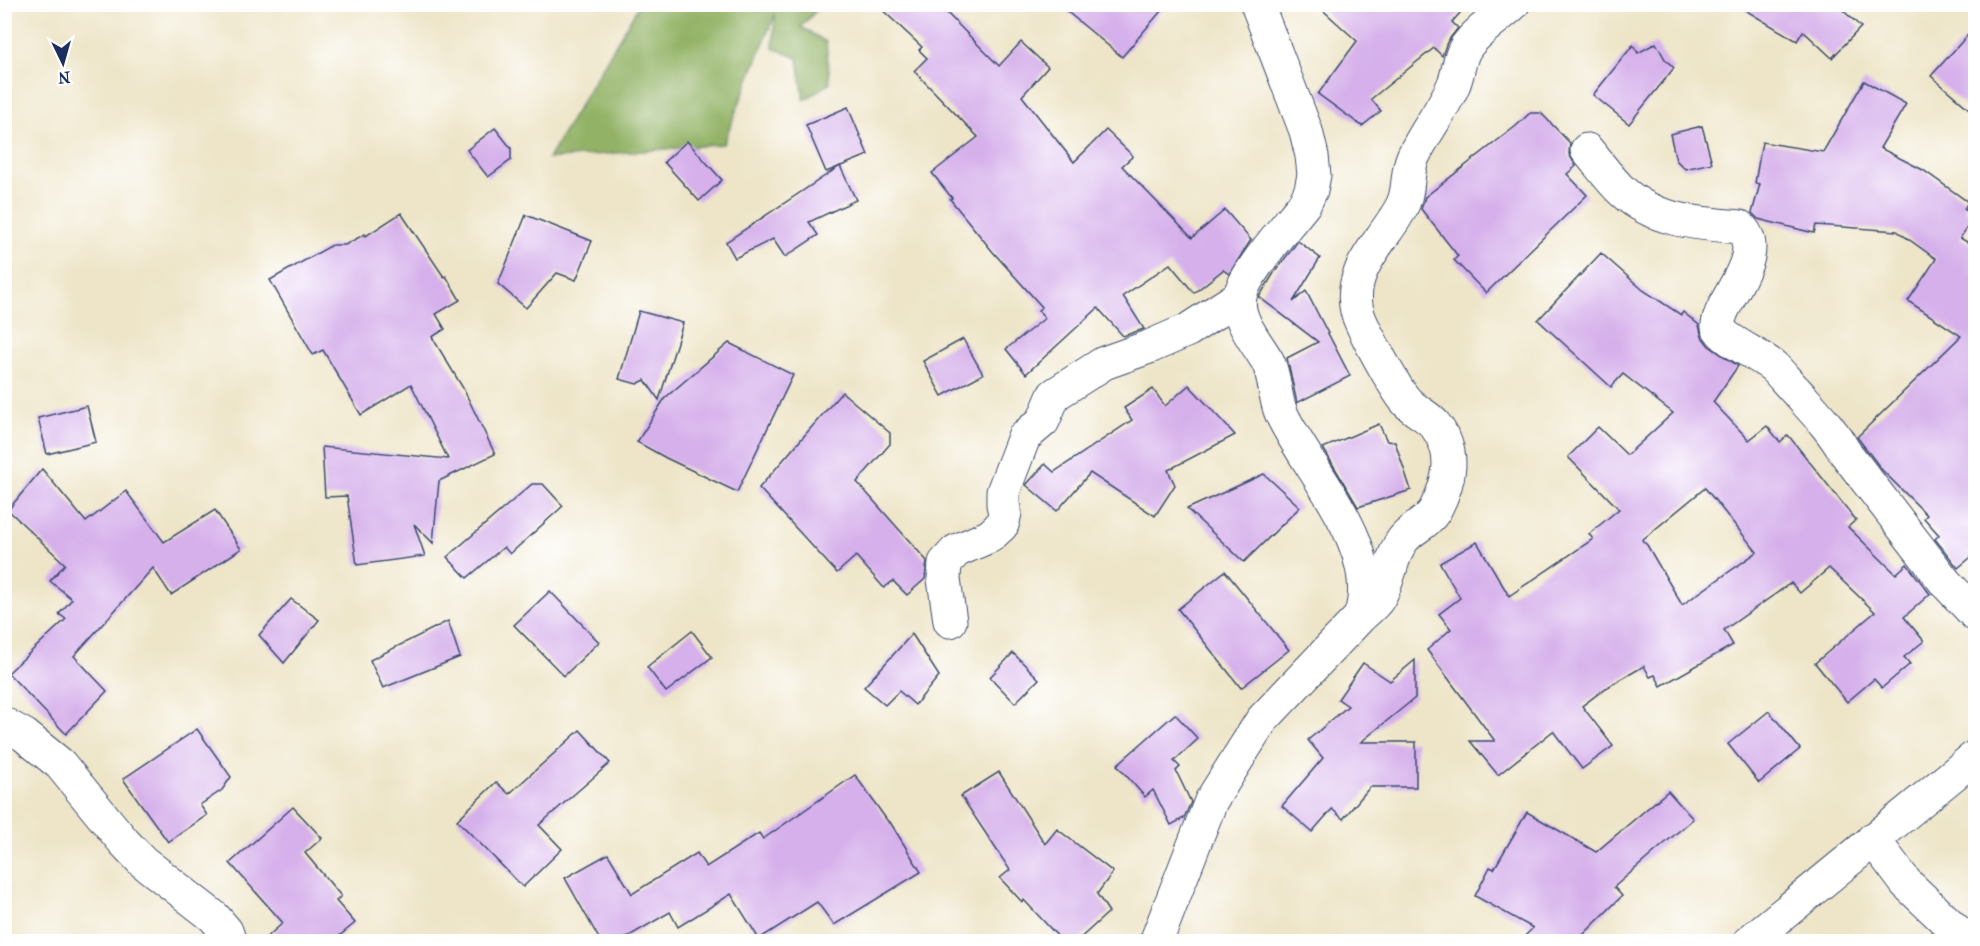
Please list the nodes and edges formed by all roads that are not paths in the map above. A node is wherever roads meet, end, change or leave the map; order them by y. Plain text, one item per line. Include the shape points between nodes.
1 (1257, 4) edge
2 (1513, 4) edge
3 (1587, 150) dead end
4 (1240, 296) junction
5 (1976, 615) edge
6 (1359, 618) junction
7 (950, 621) dead end
8 (4, 724) edge
9 (1976, 756) edge
10 (1873, 839) junction
11 (230, 942) edge
12 (1156, 942) edge
13 (1749, 942) edge
14 (1968, 942) edge

1 - 4 street via 1306,131 1314,175 1305,203 1247,278
2 - 6 street via 1464,50 1455,84 1413,158 1403,206 1366,259 1358,278 1357,312 1390,378 1406,402 1435,424 1450,461 1434,511 1397,548 1378,600
3 - 5 street via 1623,192 1660,216 1740,227 1744,231 1749,238 1749,256 1723,309 1719,329 1773,366 1832,430 1945,582
4 - 6 street via 1239,304 1252,340 1268,362 1282,415 1356,543 1366,602
4 - 7 street via 1188,330 1104,363 1054,395 1043,421 1024,437 1003,492 1002,525 990,536 956,551 945,563
6 - 12 street via 1262,720 1217,791
8 - 11 street via 60,764 123,842 214,917
9 - 10 street
10 - 13 street
10 - 14 street via 1906,883

